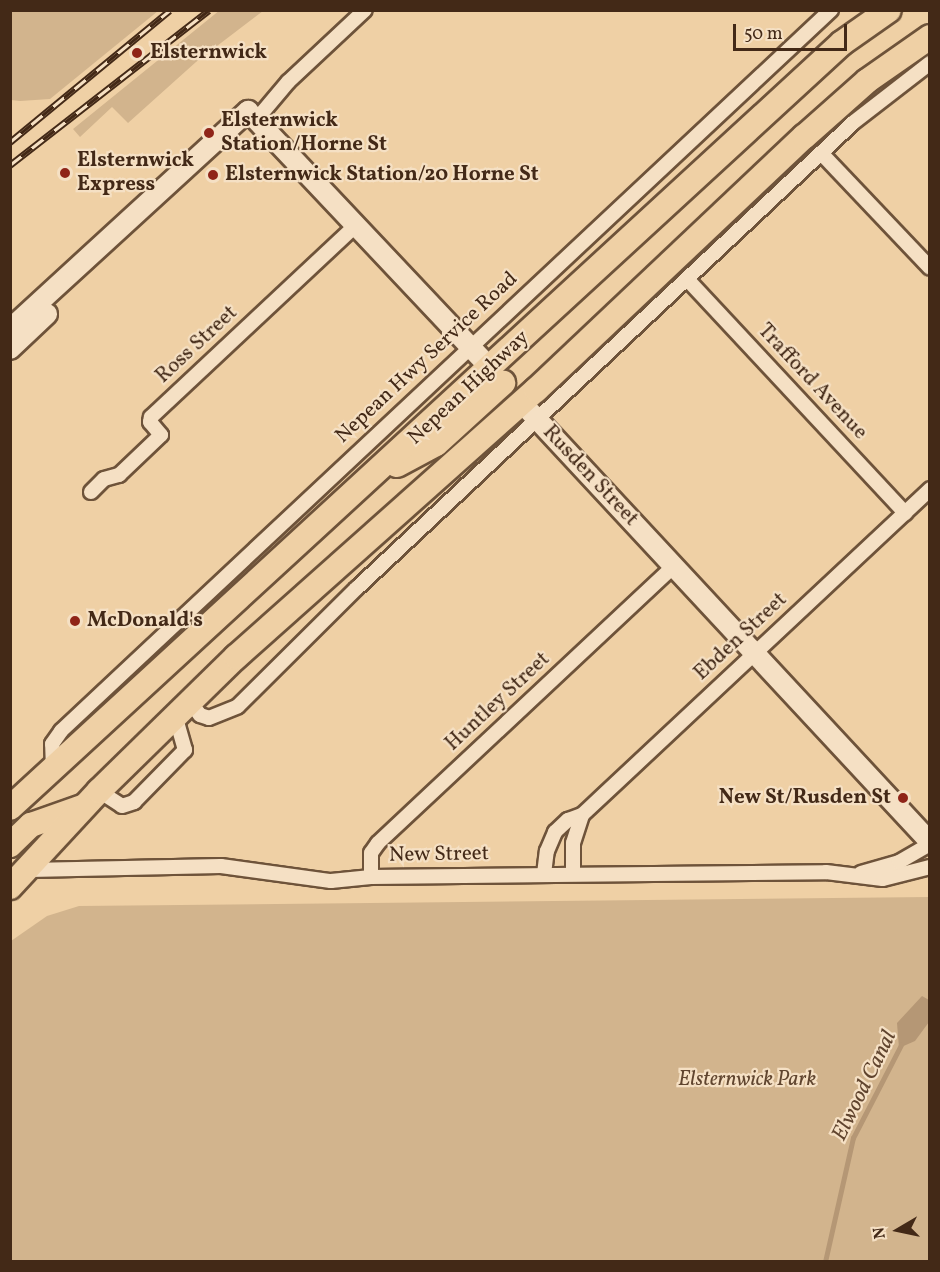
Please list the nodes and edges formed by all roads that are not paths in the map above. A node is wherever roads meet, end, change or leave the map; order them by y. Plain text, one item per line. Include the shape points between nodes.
1 (365, 10) edge
2 (831, 10) edge
3 (890, 10) edge
4 (930, 37) edge
5 (930, 63) edge
6 (252, 116) junction
7 (821, 153) junction
8 (355, 226) junction
9 (930, 268) edge
10 (687, 279) junction
11 (36, 316) junction
12 (10, 329) edge
13 (470, 348) junction
14 (10, 349) edge
15 (496, 375) junction
16 (522, 403) junction
17 (539, 421) junction
18 (930, 489) edge
19 (91, 492) dead end
20 (905, 513) junction
21 (673, 567) junction
22 (754, 654) junction
23 (111, 685) junction
24 (134, 698) junction
25 (183, 711) junction
26 (53, 770) junction
27 (92, 798) junction
28 (10, 808) edge
29 (582, 815) junction
30 (930, 843) edge
31 (10, 845) edge
32 (930, 867) edge
33 (29, 870) junction
34 (544, 874) junction
35 (573, 874) junction
36 (850, 875) junction
37 (371, 877) junction
38 (10, 887) edge

1 - 6 street
2 - 13 street, Nepean Hwy Service Road
3 - 15 highway, Nepean Highway via 842,43
4 - 16 highway via 867,81 812,130
5 - 7 street via 879,100
6 - 8 street, Rusden Street
6 - 11 street
7 - 9 street
7 - 10 street
8 - 13 street, Rusden Street
8 - 19 street, Ross Street via 151,417 150,422 161,435 119,475 106,478
10 - 17 street
10 - 20 street, Trafford Avenue
11 - 12 street
11 - 14 street
13 - 15 street, Rusden Street
13 - 23 street, Nepean Hwy Service Road
15 - 16 highway, Rusden Street
15 - 24 highway, Nepean Highway via 436,444 378,473
16 - 17 street, Rusden Street
16 - 25 highway via 280,617
17 - 21 street, Rusden Street
17 - 25 street via 357,588 238,706 209,718
18 - 20 street, Ebden Street
20 - 22 street, Ebden Street
21 - 22 street, Rusden Street
21 - 37 street, Huntley Street via 378,843 371,853
22 - 29 street, Ebden Street
22 - 30 street, Rusden Street
23 - 24 street
23 - 26 street, Nepean Hwy Service Road via 54,738
24 - 26 highway
25 - 27 highway
25 - 27 street via 185,750 134,802 122,806
26 - 28 highway
27 - 31 highway via 32,825
27 - 33 highway
29 - 34 street, Ebden Street via 555,831
29 - 35 street, Ebden Street via 573,843
30 - 36 street, New Street via 899,862
32 - 36 street, New Street via 896,878
33 - 37 street, New Street via 206,865 318,880
33 - 38 highway
34 - 35 street, New Street
34 - 37 street, New Street
35 - 36 street, New Street

